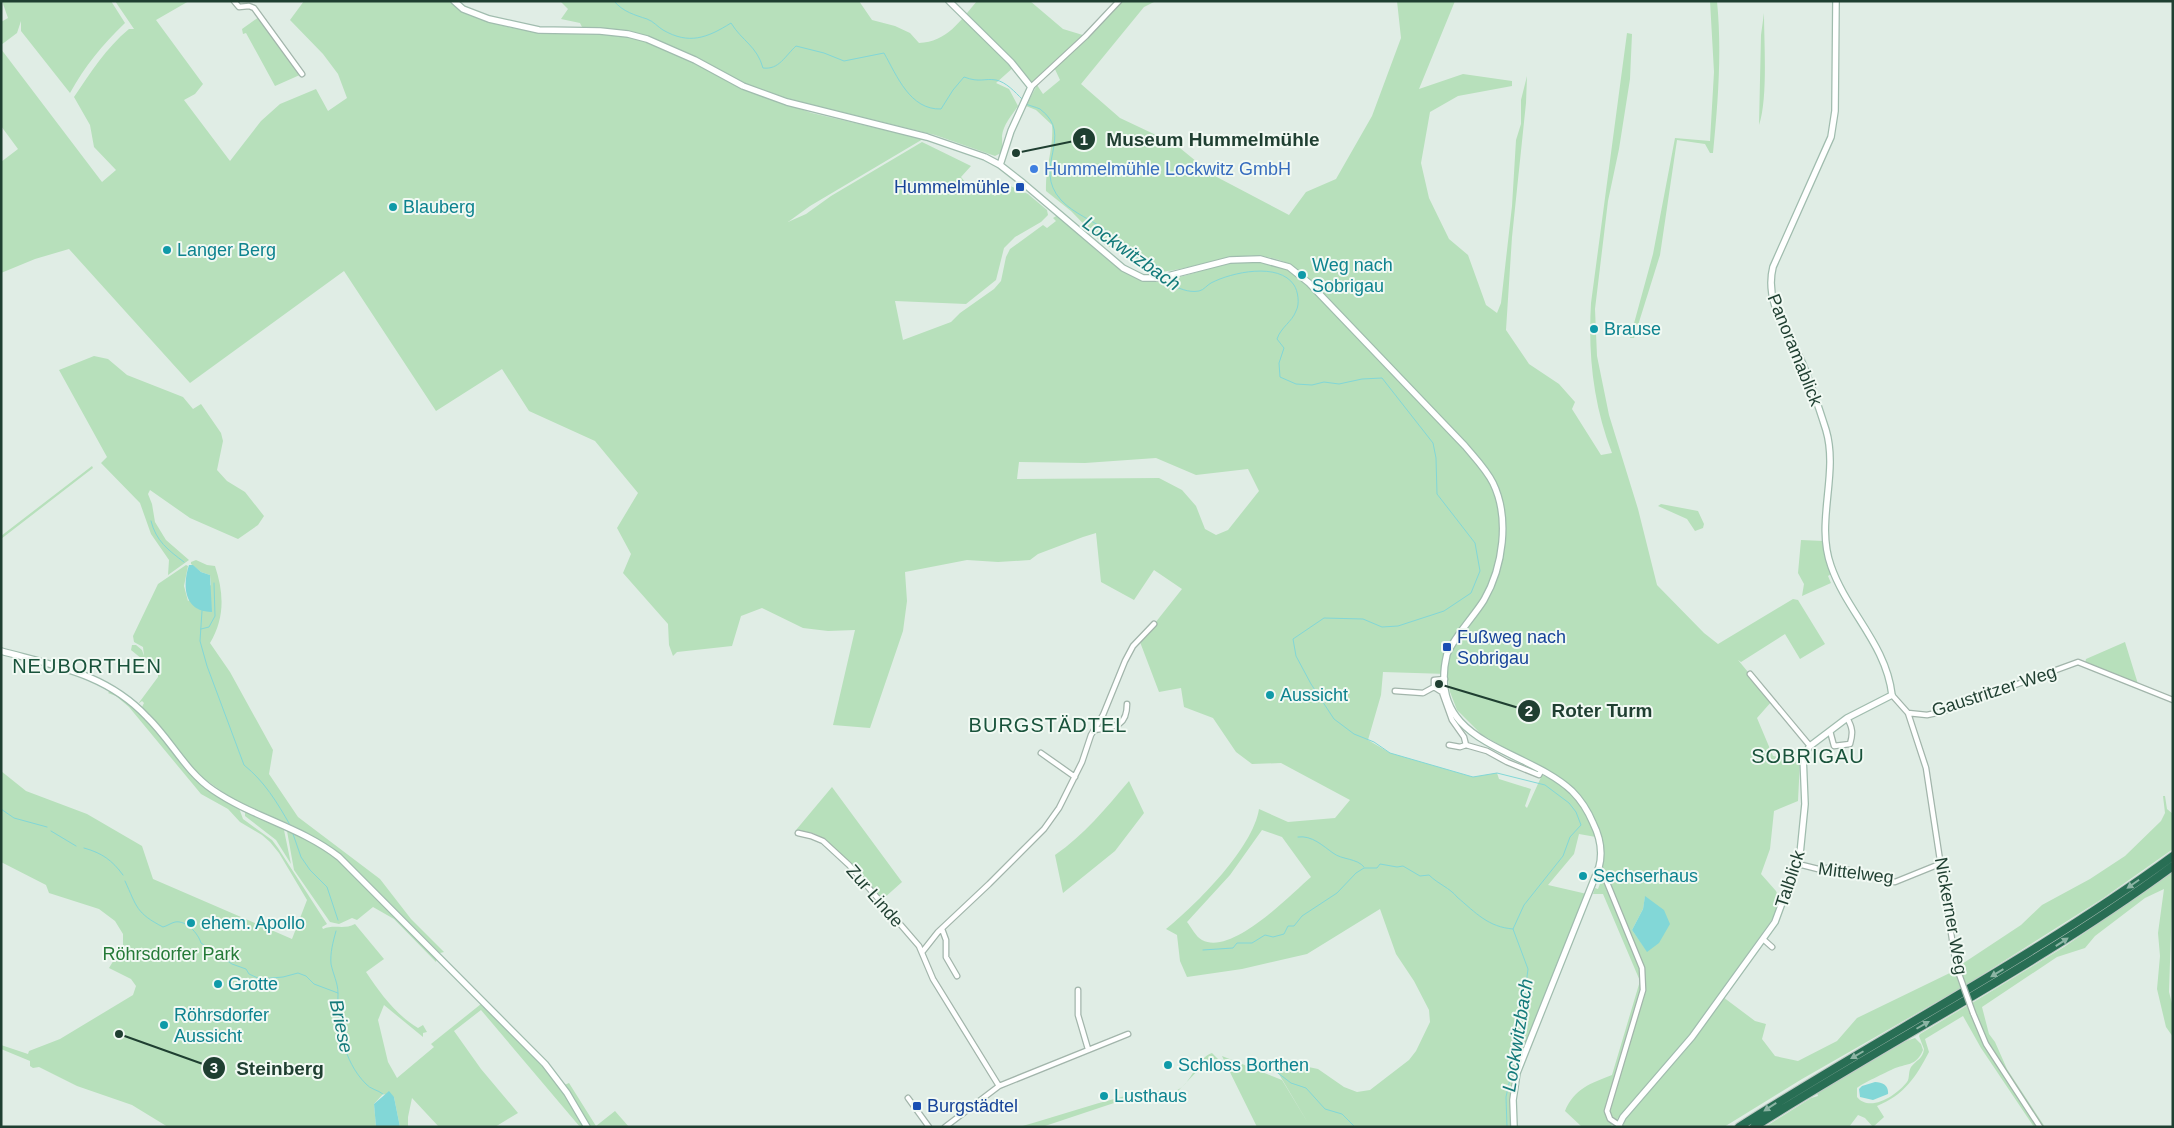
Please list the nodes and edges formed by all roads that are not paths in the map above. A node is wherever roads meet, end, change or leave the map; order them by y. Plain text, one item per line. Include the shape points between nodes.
1 (234, 1) edge
2 (454, 1) edge
3 (948, 1) edge
4 (1119, 1) edge
5 (1836, 1) edge
6 (302, 74) dead end
7 (1031, 87) junction
8 (1000, 165) junction
9 (1154, 624) dead end
10 (1, 651) edge
11 (1750, 674) dead end
12 (1445, 679) junction
13 (1434, 687) junction
14 (1395, 691) dead end
15 (1892, 695) junction
16 (2173, 700) edge
17 (1127, 704) dead end
18 (1908, 713) junction
19 (1847, 718) junction
20 (1095, 730) junction
21 (1830, 731) junction
22 (1449, 745) dead end
23 (1466, 745) junction
24 (1810, 746) junction
25 (1041, 753) dead end
26 (1541, 771) junction
27 (1075, 778) junction
28 (798, 833) dead end
29 (2173, 856) edge
30 (1942, 863) junction
31 (1798, 864) junction
32 (2173, 866) edge
33 (1599, 867) junction
34 (942, 929) junction
35 (1762, 939) junction
36 (1772, 947) dead end
37 (923, 951) junction
38 (957, 976) dead end
39 (1078, 990) dead end
40 (1128, 1034) dead end
41 (1088, 1049) junction
42 (999, 1086) junction
43 (1803, 1090) junction
44 (908, 1098) dead end
45 (1619, 1126) edge
46 (587, 1127) edge
47 (929, 1127) edge
48 (945, 1127) edge
49 (1514, 1127) edge
50 (1739, 1127) edge
51 (1754, 1127) edge
52 (2040, 1127) edge

1 - 6 street via 239,7 254,8
2 - 8 main road via 489,20 539,30 600,31 647,39 743,86 788,102 957,146
3 - 7 main road via 1011,62
4 - 7 street
5 - 15 main road, Panoramablick via 1835,111 1831,137 1773,267 1770,285 1774,308 1802,362 1826,432 1830,470 1826,518 1830,565 1878,650
7 - 8 main road
8 - 12 main road via 1123,268 1143,278 1160,278 1247,258 1289,267 1309,283 1465,446 1487,472 1498,498 1502,531 1498,560 1484,599 1447,654
9 - 20 street via 1133,646
10 - 46 main road via 102,682 149,718 184,764 207,785 233,802 307,836 351,867 518,1035 556,1079
11 - 24 street
12 - 13 street via 1434,680
12 - 26 main road via 1446,693 1465,727
13 - 14 street via 1423,693
13 - 23 street via 1442,692
15 - 18 street, Nickerner Weg
15 - 19 main road
16 - 18 street, Gaustritzer Weg via 2078,662 1941,712 1927,715
17 - 20 street via 1120,724
18 - 30 street, Nickerner Weg via 1926,768
19 - 21 main road
19 - 21 street via 1852,726 1850,744 1834,746
20 - 27 street
21 - 24 main road
22 - 23 street
23 - 26 street via 1487,750 1506,762 1539,775
24 - 31 main road, Talblick via 1803,756 1805,804
25 - 27 street
26 - 33 main road via 1571,791 1589,815 1601,846
27 - 34 street via 1044,828
28 - 37 street, Zur Linde via 823,841 849,865
29 -> 43 highway via 2024,956
30 - 31 street, Mittelweg via 1895,882 1842,868 1818,869
30 - 52 street, Nickerner Weg, bridge via 1954,959 1973,1013 1986,1044
31 - 35 main road, Talblick via 1775,922
43 -> 32 highway via 2019,969
33 - 45 street via 1642,968 1643,990 1607,1112
33 - 49 main road via 1517,1073
34 - 37 street
34 - 38 street via 946,957
35 - 36 street
35 - 45 main road, Talblick via 1692,1036 1623,1117
37 - 42 street via 933,980
39 - 41 street via 1078,1015
40 - 41 street
41 - 42 street
42 - 48 street
43 -> 50 highway
43 - 51 highway
44 - 47 street

